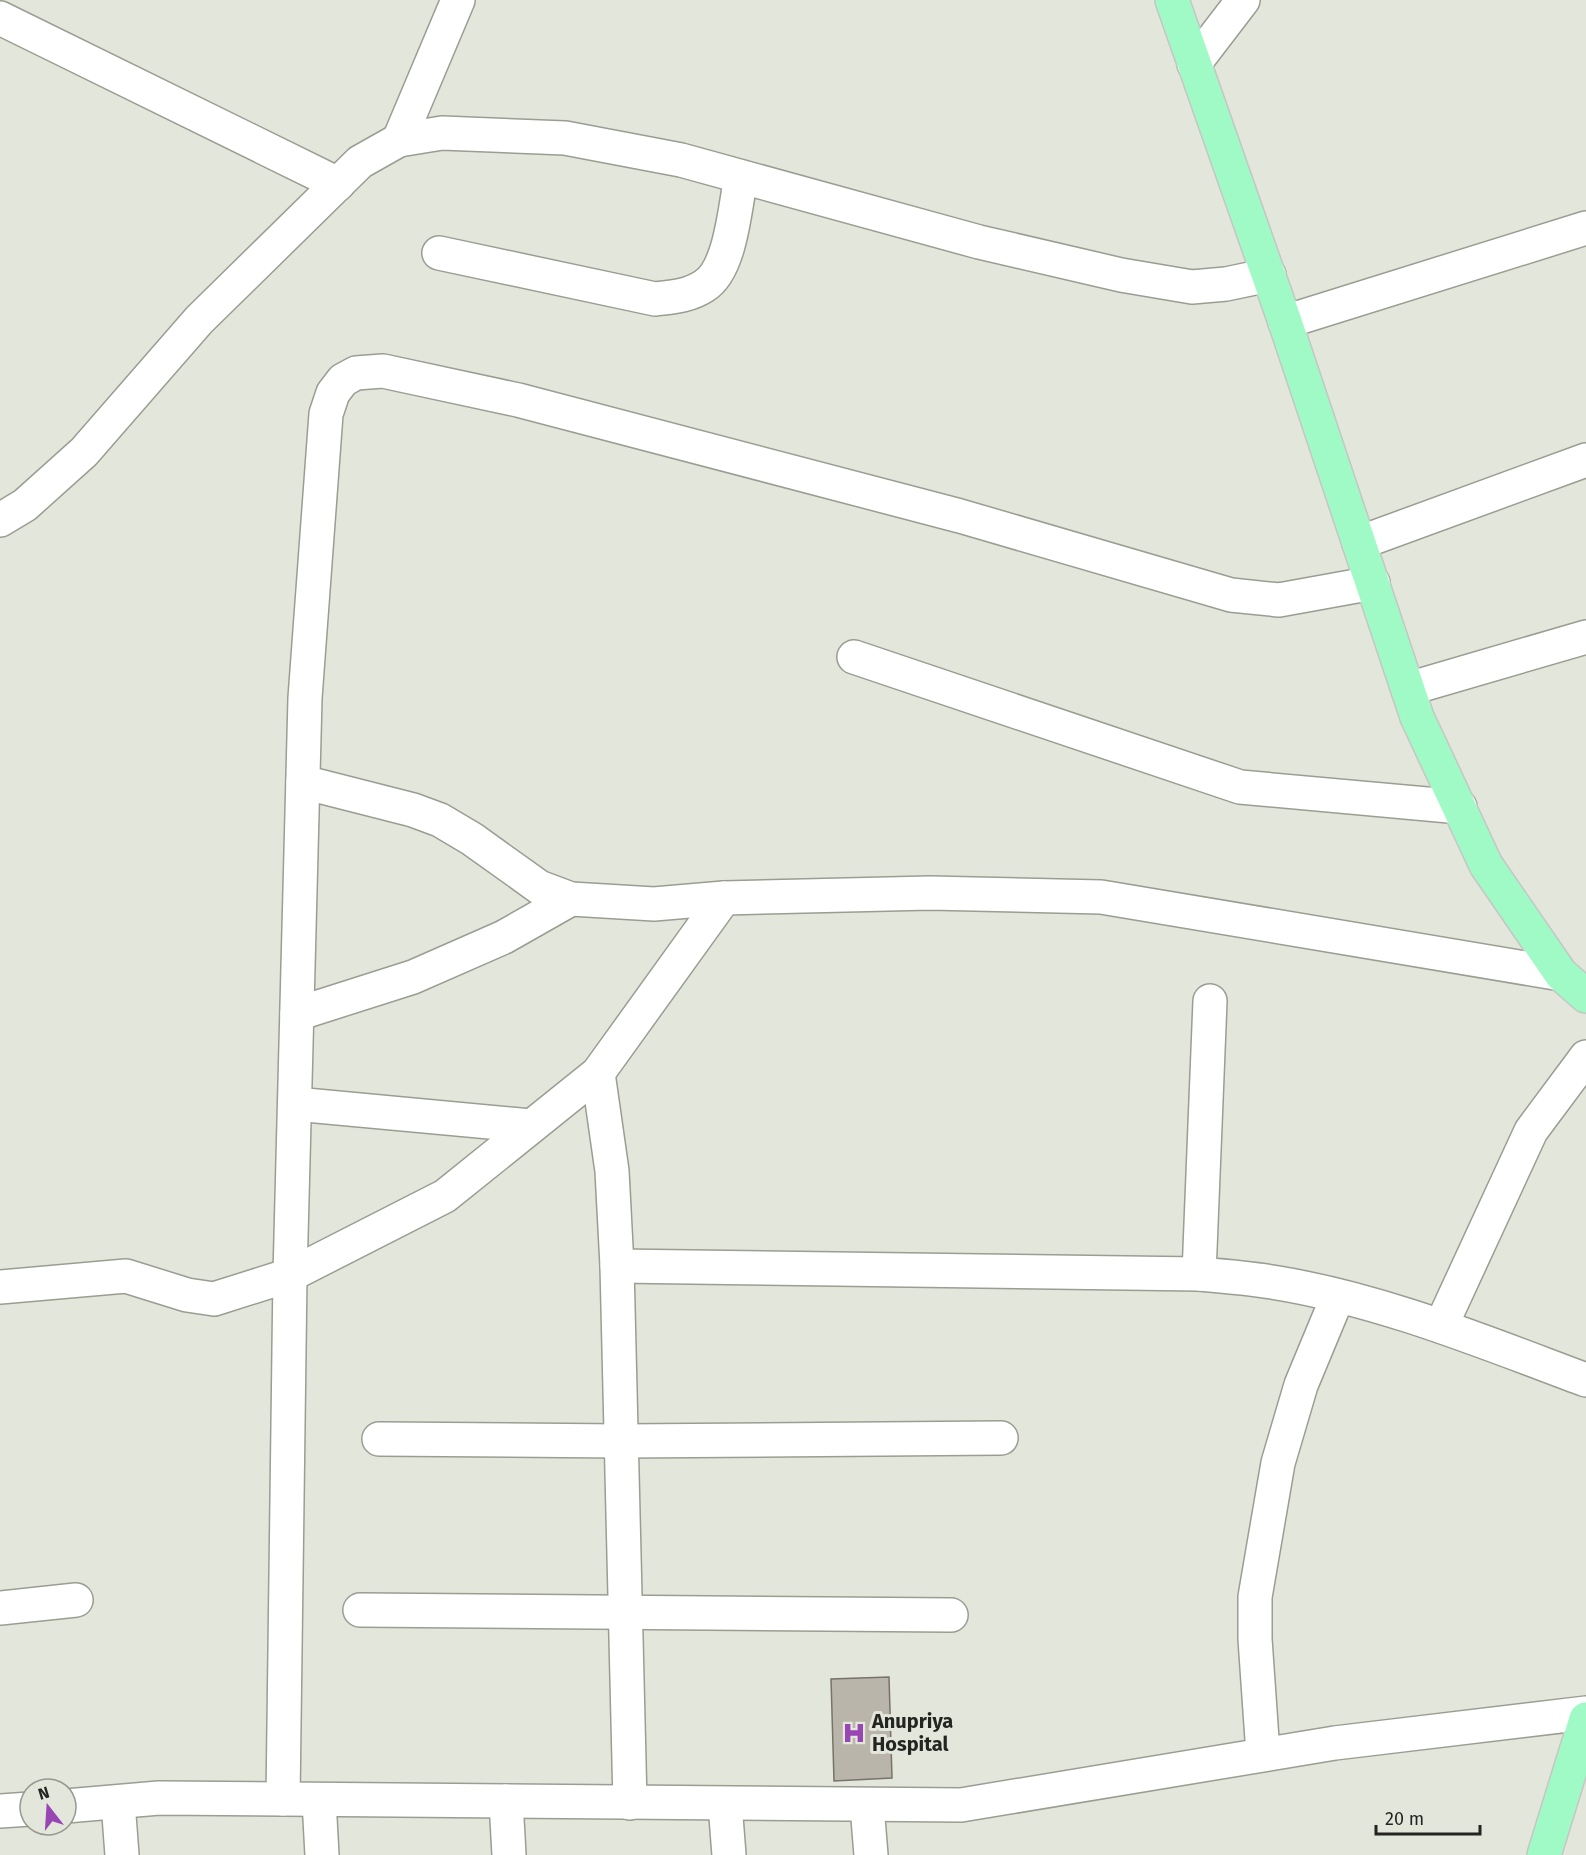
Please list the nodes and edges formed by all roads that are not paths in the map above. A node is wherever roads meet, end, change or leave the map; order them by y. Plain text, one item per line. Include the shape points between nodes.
1 (458, 0) edge
2 (1172, 0) edge
3 (1243, 0) edge
4 (0, 18) edge
5 (1194, 64) junction
6 (399, 140) junction
7 (741, 177) junction
8 (338, 184) junction
9 (1586, 228) edge
10 (439, 253) dead end
11 (1269, 275) junction
12 (1285, 322) junction
13 (1586, 460) edge
14 (0, 520) edge
15 (1359, 543) junction
16 (1372, 583) junction
17 (1586, 637) edge
18 (854, 657) dead end
19 (1408, 689) junction
20 (303, 782) junction
21 (1460, 807) junction
22 (724, 898) junction
23 (570, 899) junction
24 (1562, 974) junction
25 (1586, 996) edge
26 (1210, 1000) dead end
27 (297, 1014) junction
28 (1586, 1057) edge
29 (598, 1073) junction
30 (295, 1104) junction
31 (531, 1126) junction
32 (617, 1266) junction
33 (1199, 1274) junction
34 (290, 1275) junction
35 (0, 1287) edge
36 (1338, 1296) junction
37 (1441, 1326) junction
38 (1586, 1380) edge
39 (1002, 1438) dead end
40 (379, 1439) dead end
41 (622, 1441) junction
42 (76, 1600) dead end
43 (0, 1608) edge
44 (360, 1610) dead end
45 (626, 1610) junction
46 (951, 1615) dead end
47 (1586, 1713) edge
48 (1586, 1719) edge
49 (1263, 1754) junction
50 (283, 1799) junction
51 (319, 1800) junction
52 (506, 1801) junction
53 (118, 1802) junction
54 (630, 1803) junction
55 (725, 1804) junction
56 (78, 1805) edge
57 (867, 1806) junction
58 (18, 1810) edge
59 (0, 1811) edge
60 (122, 1855) edge
61 (322, 1855) edge
62 (509, 1855) edge
63 (729, 1855) edge
64 (871, 1855) edge
65 (1544, 1855) edge

1 - 6 street
2 - 5 main road
3 - 5 street
4 - 8 street
5 - 11 main road
6 - 7 street via 442,133 565,138 681,160
6 - 8 street via 360,162
7 - 10 street via 725,260 707,285 683,296 654,299
7 - 11 street via 979,242 1121,274 1192,287
8 - 14 street via 199,320 84,452 25,505
9 - 12 street
11 - 12 main road
12 - 15 main road
13 - 15 street
15 - 16 main road
16 - 19 main road
16 - 20 street via 1279,600 1231,595 960,516 519,400 382,371 356,373 343,380 333,393 326,414 305,698
17 - 19 street
18 - 21 street via 1240,787
19 - 21 main road via 1417,717
20 - 23 street via 440,820 539,887
20 - 27 street
21 - 24 main road via 1486,865
22 - 23 street via 654,904
22 - 24 street via 930,893 1101,897
22 - 29 street
23 - 27 street via 504,937 413,977
24 - 25 main road
26 - 33 street
27 - 30 street
28 - 37 street via 1531,1131
29 - 31 street
29 - 32 street via 612,1171
30 - 31 street
30 - 34 street
31 - 34 street via 445,1196
32 - 33 street
32 - 41 street
33 - 36 street via 1272,1282
34 - 35 street via 214,1299 187,1295 126,1275
34 - 50 street
36 - 37 street
36 - 49 street via 1301,1385 1278,1463 1255,1597
37 - 38 street
39 - 41 street
40 - 41 street
41 - 45 street
42 - 43 street
44 - 45 street
45 - 46 street
45 - 54 street
47 - 49 street
48 - 65 main road
49 - 57 street via 961,1805
50 - 51 street
50 - 53 street via 159,1798
51 - 52 street
51 - 61 street
52 - 54 street
52 - 62 street
53 - 56 street
53 - 60 street
54 - 55 street
55 - 57 street
55 - 63 street
57 - 64 street
58 - 59 street

